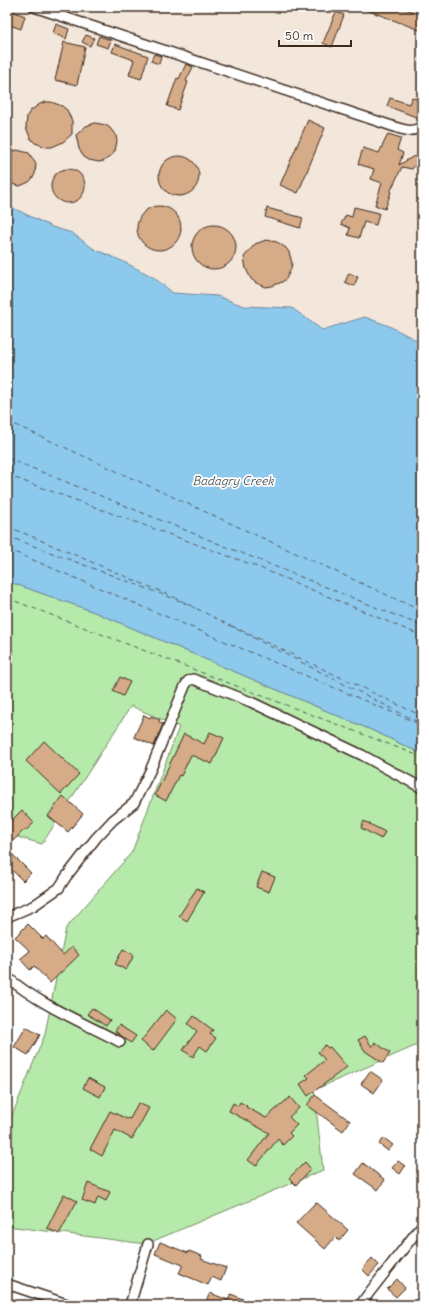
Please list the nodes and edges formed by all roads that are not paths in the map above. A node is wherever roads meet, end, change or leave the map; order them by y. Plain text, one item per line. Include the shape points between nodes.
1 (34, 7) edge
2 (422, 126) edge
3 (422, 788) edge
4 (7, 917) edge
5 (7, 977) edge
6 (120, 1042) dead end
7 (422, 1225) edge
8 (148, 1244) dead end
9 (7, 1284) edge
10 (70, 1305) edge
11 (130, 1305) edge
12 (365, 1305) edge

1 - 2 street via 409,132
3 - 4 street via 362,755 251,702 193,678 185,686 134,803 96,838 59,888 33,906
5 - 6 street via 43,1002
7 - 12 street via 369,1293 364,1301
8 - 11 street
9 - 10 street

